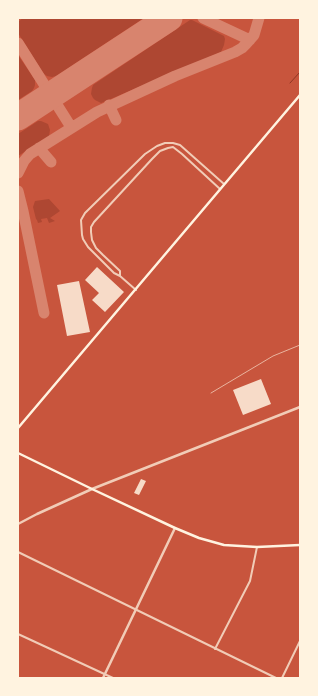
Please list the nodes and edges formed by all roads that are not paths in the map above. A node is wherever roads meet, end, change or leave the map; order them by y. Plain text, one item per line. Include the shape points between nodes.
1 (300, 95) edge
2 (182, 146) junction
3 (178, 151) junction
4 (207, 169) junction
5 (203, 173) junction
6 (224, 185) junction
7 (220, 190) junction
8 (120, 276) junction
9 (136, 290) junction
10 (300, 407) edge
11 (18, 428) edge
12 (18, 453) edge
13 (92, 489) junction
14 (18, 524) edge
15 (175, 528) junction
16 (300, 545) edge
17 (257, 547) junction
18 (18, 552) edge
19 (135, 610) junction
20 (18, 634) edge
21 (300, 641) edge
22 (215, 649) junction
23 (104, 674) junction
24 (103, 678) edge
25 (113, 678) edge
26 (276, 678) edge
27 (282, 678) edge

1 - 6 main road
2 - 3 street
2 - 4 street
2 - 8 street via 168,143 151,150 85,213 81,220 83,239 88,247
3 - 5 street
3 - 8 street via 173,147 160,152 92,224 92,240 96,248 120,272
4 - 5 street
4 - 6 street
5 - 7 street
6 - 7 main road
7 - 9 main road
8 - 9 street
9 - 11 main road
10 - 13 street
12 - 13 main road
13 - 14 street
13 - 15 main road
15 - 17 main road via 224,545
15 - 19 street
16 - 17 main road
17 - 22 street via 250,581
18 - 19 street
19 - 22 street
19 - 23 street
20 - 23 street
21 - 27 street
22 - 26 street
23 - 24 street
23 - 25 street

